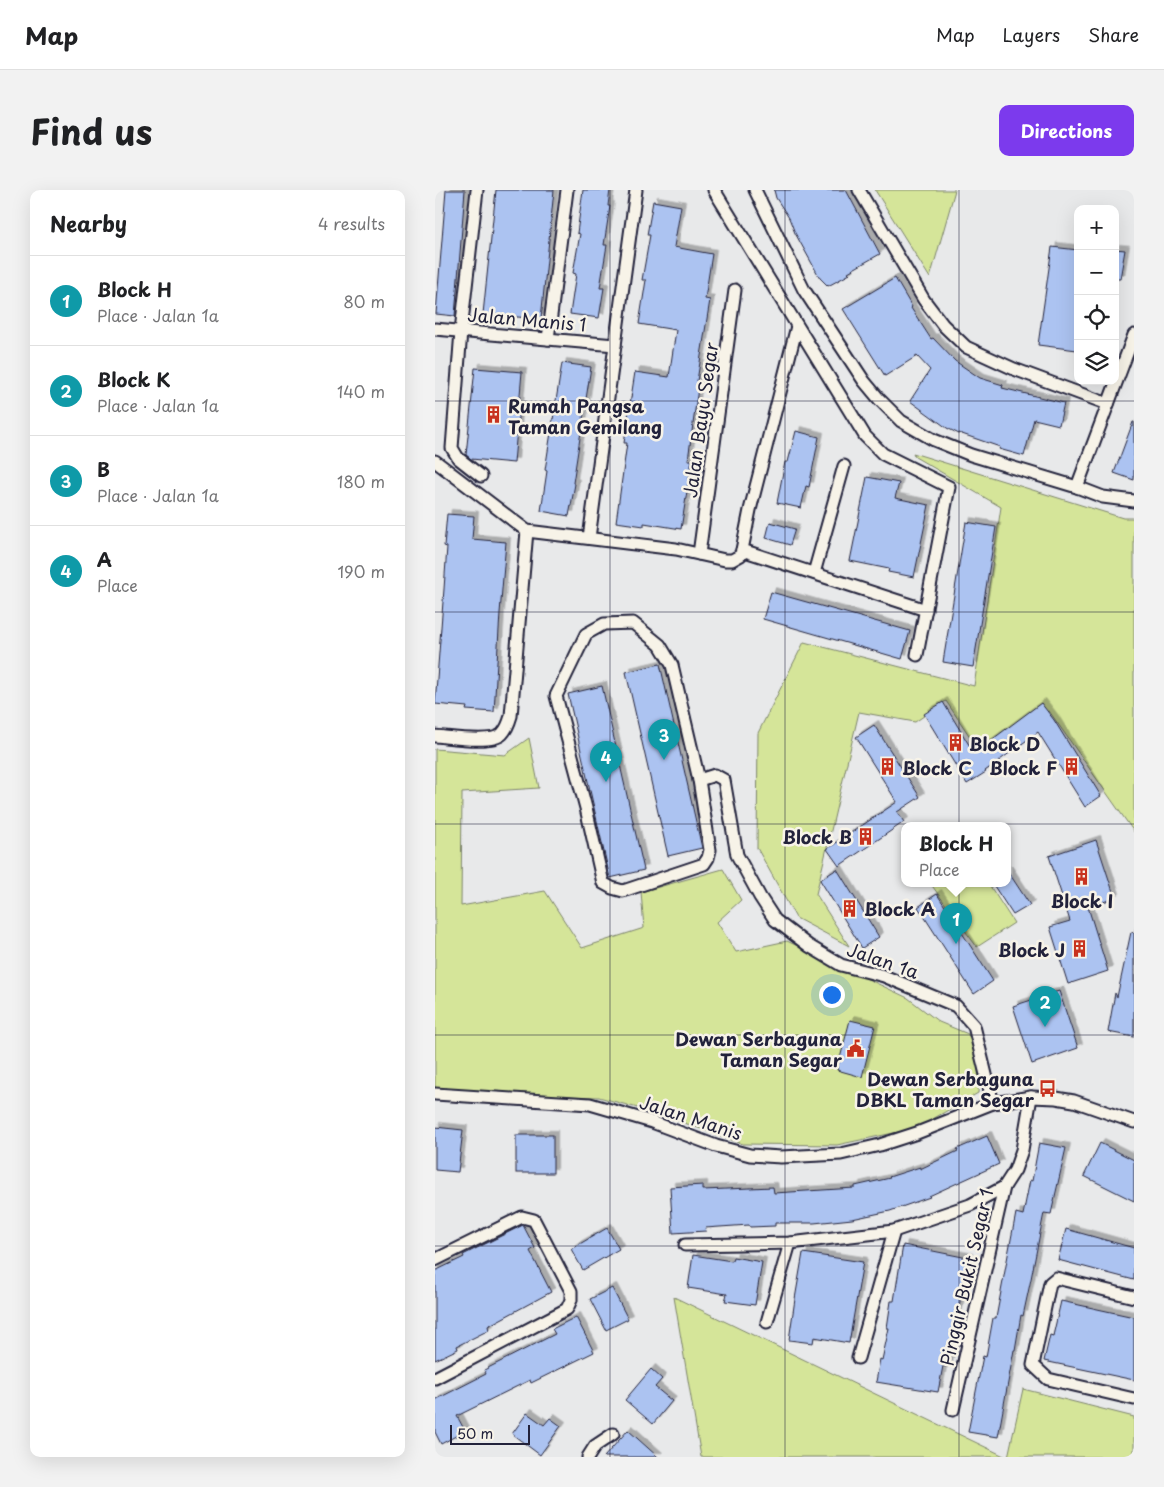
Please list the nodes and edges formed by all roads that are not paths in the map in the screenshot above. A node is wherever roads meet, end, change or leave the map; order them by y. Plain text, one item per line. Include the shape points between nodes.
1 (477, 190) edge
2 (567, 190) edge
3 (637, 190) edge
4 (714, 190) edge
5 (755, 190) edge
6 (859, 190) edge
7 (735, 290) dead end
8 (797, 326) junction
9 (435, 329) edge
10 (461, 331) junction
11 (1134, 335) edge
12 (548, 339) junction
13 (615, 345) junction
14 (1108, 404) junction
15 (435, 461) edge
16 (844, 466) dead end
17 (481, 476) dead end
18 (1077, 487) junction
19 (1134, 501) edge
20 (527, 531) junction
21 (589, 538) junction
22 (742, 552) junction
23 (699, 554) junction
24 (814, 574) junction
25 (926, 610) junction
26 (917, 655) dead end
27 (435, 736) edge
28 (699, 780) junction
29 (435, 1094) edge
30 (1031, 1097) junction
31 (993, 1103) junction
32 (1134, 1122) edge
33 (1004, 1187) junction
34 (894, 1231) junction
35 (790, 1243) junction
36 (685, 1245) dead end
37 (435, 1260) edge
38 (1134, 1297) edge
39 (767, 1322) dead end
40 (858, 1358) dead end
41 (435, 1378) edge
42 (1134, 1399) edge
43 (953, 1410) dead end
44 (613, 1434) dead end
45 (588, 1457) edge

1 - 10 street
2 - 12 street
3 - 13 street
4 - 8 street
5 - 18 street via 804,290 864,381 901,421 934,440 971,455
6 - 14 street via 924,300 966,348
7 - 23 street, Jalan Bayu Segar
8 - 22 street
8 - 25 street via 865,436 883,454 949,487
9 - 10 street, Jalan Manis 1
10 - 12 street, Jalan Manis 1
10 - 17 street via 453,448 458,458
11 - 14 street
12 - 13 street, Jalan Manis 1
13 - 21 street
14 - 18 street
15 - 20 street
16 - 24 street
18 - 19 street via 1103,497
20 - 21 street
20 - 27 street via 509,725 501,736 491,739
21 - 23 street
22 - 23 street via 732,560
22 - 24 street
24 - 25 street
25 - 26 street
28 - 28 street via 710,850 704,864 623,891 603,883 556,696 586,634 604,624 633,623 660,645 672,665
28 - 31 street, Jalan 1a via 715,775 725,780 737,855 775,920 841,965 884,976 956,1006 973,1026
29 - 31 street, Jalan Manis via 591,1104 716,1146 750,1155 781,1157 841,1154 879,1145
30 - 31 street, Jalan Manis
30 - 32 street, Jalan Manis via 1074,1101
30 - 33 street, Pinggir Bukit Segar 1 via 1022,1150
33 - 34 street via 969,1205
33 - 43 street, Pinggir Bukit Segar 1
34 - 35 street
34 - 40 street
35 - 36 street
35 - 39 street
37 - 41 street via 522,1217 529,1218 534,1220 571,1291 567,1309
38 - 42 street via 1056,1278 1050,1283 1033,1365 1048,1379
44 - 45 street via 595,1446

